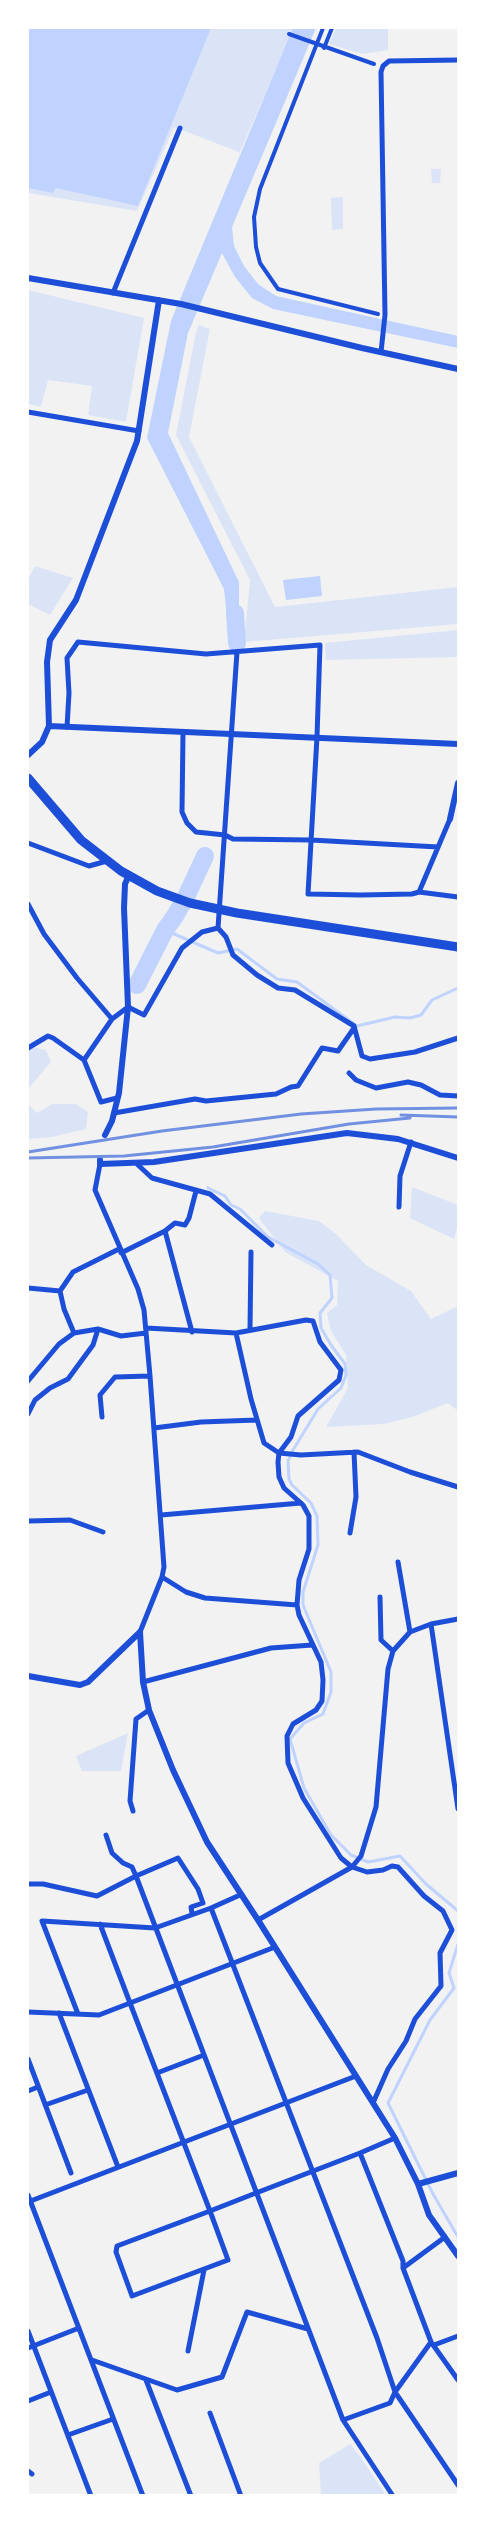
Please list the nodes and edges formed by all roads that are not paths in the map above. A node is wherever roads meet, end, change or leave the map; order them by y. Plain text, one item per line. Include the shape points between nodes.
1 (323, 28) edge
2 (332, 28) edge
3 (288, 34) dead end
4 (317, 45) junction
5 (324, 48) junction
6 (458, 60) edge
7 (374, 64) dead end
8 (180, 128) dead end
9 (28, 278) edge
10 (113, 294) junction
11 (159, 300) junction
12 (378, 314) dead end
13 (381, 352) junction
14 (458, 369) edge
15 (28, 412) edge
16 (139, 431) junction
17 (238, 652) junction
18 (49, 726) junction
19 (68, 727) junction
20 (183, 732) junction
21 (232, 734) junction
22 (317, 738) junction
23 (458, 744) edge
24 (28, 755) edge
25 (28, 778) edge
26 (458, 783) edge
27 (450, 820) joint
28 (225, 835) junction
29 (311, 840) junction
30 (28, 842) edge
31 (438, 847) junction
32 (107, 861) junction
33 (129, 876) junction
34 (419, 892) junction
35 (458, 894) edge
36 (28, 904) edge
37 (220, 910) junction
38 (218, 928) junction
39 (458, 947) edge
40 (128, 1007) junction
41 (112, 1018) junction
42 (354, 1028) junction
43 (458, 1038) edge
44 (28, 1048) edge
45 (84, 1060) junction
46 (349, 1073) dead end
47 (458, 1096) edge
48 (117, 1098) junction
49 (114, 1113) junction
50 (105, 1135) dead end
51 (411, 1142) junction
52 (458, 1158) edge
53 (100, 1162) joint
54 (137, 1164) junction
55 (196, 1190) junction
56 (399, 1207) dead end
57 (165, 1231) junction
58 (272, 1245) dead end
59 (120, 1251) junction
60 (251, 1252) dead end
61 (28, 1288) edge
62 (60, 1291) junction
63 (98, 1329) junction
64 (250, 1329) junction
65 (146, 1331) junction
66 (74, 1332) junction
67 (192, 1332) junction
68 (236, 1332) junction
69 (150, 1376) junction
70 (28, 1381) edge
71 (28, 1414) edge
72 (102, 1417) dead end
73 (257, 1420) junction
74 (154, 1428) junction
75 (354, 1452) junction
76 (279, 1453) junction
77 (458, 1487) edge
78 (301, 1503) junction
79 (161, 1515) junction
80 (28, 1521) edge
81 (103, 1532) dead end
82 (350, 1532) dead end
83 (398, 1562) dead end
84 (162, 1577) junction
85 (380, 1598) dead end
86 (297, 1605) junction
87 (458, 1619) edge
88 (431, 1624) junction
89 (140, 1632) junction
90 (410, 1632) junction
91 (312, 1645) junction
92 (393, 1651) junction
93 (28, 1676) edge
94 (143, 1682) junction
95 (149, 1710) junction
96 (457, 1782) edge
97 (458, 1809) edge
98 (134, 1811) dead end
99 (106, 1835) dead end
100 (352, 1867) junction
101 (136, 1876) junction
102 (28, 1884) edge
103 (240, 1895) junction
104 (211, 1908) junction
105 (192, 1914) junction
106 (258, 1920) junction
107 (100, 1924) junction
108 (155, 1928) junction
109 (275, 1947) junction
110 (233, 1963) junction
111 (177, 1985) junction
112 (130, 2003) junction
113 (28, 2012) edge
114 (58, 2014) junction
115 (78, 2014) junction
116 (204, 2055) junction
117 (28, 2059) edge
118 (157, 2073) junction
119 (356, 2076) junction
120 (38, 2087) junction
121 (88, 2090) junction
122 (28, 2091) edge
123 (286, 2103) junction
124 (373, 2103) junction
125 (45, 2105) junction
126 (230, 2124) junction
127 (395, 2138) junction
128 (183, 2142) junction
129 (360, 2153) junction
130 (118, 2167) junction
131 (312, 2172) junction
132 (72, 2173) dead end
133 (458, 2173) edge
134 (418, 2184) junction
135 (256, 2193) junction
136 (28, 2194) edge
137 (29, 2202) edge
138 (210, 2211) junction
139 (445, 2237) junction
140 (458, 2256) edge
141 (403, 2268) junction
142 (204, 2270) junction
143 (79, 2328) junction
144 (308, 2329) junction
145 (28, 2331) edge
146 (458, 2336) edge
147 (433, 2344) junction
148 (30, 2347) edge
149 (188, 2351) dead end
150 (92, 2360) junction
151 (146, 2380) junction
152 (458, 2380) edge
153 (51, 2392) junction
154 (395, 2392) junction
155 (28, 2401) edge
156 (210, 2413) dead end
157 (113, 2419) junction
158 (343, 2420) junction
159 (68, 2435) junction
160 (458, 2485) edge
161 (91, 2496) edge
162 (143, 2496) edge
163 (191, 2496) edge
164 (241, 2496) edge
165 (394, 2496) edge

1 - 4 street
2 - 5 street
3 - 4 street
4 - 5 street
4 - 12 street via 260,189 254,216 256,247 260,263 278,289
5 - 7 street
6 - 13 street via 389,61 382,66 385,315
8 - 10 street
9 - 10 street
10 - 11 street
11 - 13 street
11 - 16 street
13 - 14 street
15 - 16 street
16 - 18 street via 76,600 50,640 47,662
17 - 19 street via 206,654 78,642 67,658
17 - 21 street
17 - 22 street via 320,646
18 - 19 street
18 - 24 street via 42,742
19 - 20 street
20 - 21 street
20 - 28 street via 182,812 196,832
21 - 22 street
21 - 28 street
22 - 23 street
22 - 29 street
25 - 32 highway via 68,827
26 - 27 street
27 - 31 street
28 - 29 street via 233,839
28 - 37 street
29 - 31 street
29 - 34 street via 308,894
30 - 32 street via 89,866
31 - 34 street
32 - 33 highway
33 - 37 highway via 190,904
33 - 40 street via 125,884 124,908
34 - 35 street
36 - 41 street via 44,934
37 - 38 street
37 - 39 highway
38 - 40 street via 202,932 182,948 144,1015
38 - 42 street via 226,937 233,955 257,975 278,988 296,990
40 - 41 street
40 - 48 street
41 - 45 street
42 - 43 street via 362,1056 370,1059 414,1052
42 - 49 street via 338,1051 322,1048 298,1086 276,1094 206,1101 196,1099
44 - 45 street via 48,1036
45 - 48 street via 101,1102
46 - 47 street via 356,1080 376,1088 408,1082 440,1095
48 - 49 street
49 - 50 street
51 - 52 street
51 - 54 street via 346,1133
51 - 56 street via 400,1176
53 - 54 street
53 - 59 street via 95,1190
54 - 55 street via 152,1178
55 - 57 street via 186,1225 176,1222
55 - 58 street via 210,1194
57 - 59 street
57 - 67 street
59 - 62 street via 73,1272
59 - 65 street via 138,1289
60 - 64 street
61 - 62 street
62 - 66 street
63 - 65 street via 121,1336
63 - 66 street
63 - 71 street via 93,1345 68,1379 35,1400
64 - 68 street
64 - 76 street via 313,1321 320,1342 341,1370 339,1380 298,1416
65 - 67 street
65 - 69 street
66 - 70 street via 59,1344
67 - 68 street
68 - 73 street
69 - 72 street via 115,1377 100,1395
69 - 74 street
73 - 74 street
73 - 76 street via 264,1443
74 - 79 street
75 - 76 street
75 - 77 street
75 - 82 street via 356,1497
76 - 78 street via 279,1477 284,1488
78 - 79 street
78 - 86 street via 309,1516 310,1530
79 - 84 street
80 - 81 street via 70,1520
83 - 90 street
84 - 86 street via 186,1592 205,1598
84 - 89 street
85 - 92 street via 381,1640
86 - 91 street
87 - 88 street
88 - 90 street
88 - 96 street
89 - 93 street via 88,1682 80,1685
89 - 94 street
90 - 92 street
91 - 94 street via 271,1648
91 - 100 street via 321,1662 322,1701 316,1710 293,1724 287,1736 288,1763 303,1798 341,1858
92 - 100 street via 388,1670 376,1807 363,1850
94 - 95 street
95 - 98 street via 136,1719 130,1801
95 - 103 street via 207,1842
96 - 97 street
99 - 101 street via 112,1852 132,1867
100 - 106 street
100 - 124 street via 366,1872 398,1867 424,1896 443,1911 452,1930 440,1953 441,1986 415,2019
101 - 102 street via 97,1896 43,1884
101 - 105 street via 178,1858 203,1902 191,1907
101 - 108 street
103 - 104 street
103 - 106 street
104 - 105 street
104 - 110 street
105 - 108 street
106 - 109 street
107 - 108 street
107 - 112 street
107 - 115 street via 42,1921
108 - 111 street
109 - 110 street
109 - 119 street
110 - 111 street
110 - 123 street
111 - 112 street
111 - 116 street
112 - 115 street via 99,2015
112 - 118 street
113 - 114 street
114 - 115 street
114 - 121 street
116 - 118 street
116 - 126 street
117 - 120 street
118 - 128 street
119 - 123 street
119 - 124 street
120 - 122 street
120 - 125 street
121 - 125 street
121 - 130 street
123 - 126 street
123 - 131 street
124 - 127 street
125 - 132 street
126 - 128 street
126 - 135 street
127 - 129 street
127 - 134 street
128 - 130 street
128 - 138 street
129 - 131 street
129 - 141 street via 403,2260
130 - 137 street
131 - 135 street
131 - 154 street
133 - 134 street
134 - 139 street via 429,2214
135 - 138 street
135 - 144 street
136 - 137 street
137 - 143 street
138 - 142 street via 228,2260
138 - 142 street via 117,2246 116,2252 132,2296
139 - 140 street
139 - 141 street
141 - 147 street
142 - 149 street
143 - 148 street
143 - 150 street
144 - 151 street via 248,2312 222,2377 177,2390
144 - 158 street
145 - 148 street
146 - 147 street
147 - 152 street
147 - 154 street
148 - 153 street
150 - 151 street
150 - 157 street
151 - 163 street
153 - 155 street
153 - 159 street
154 - 158 street via 390,2402
154 - 160 street
156 - 164 street
157 - 159 street
157 - 162 street
158 - 165 street
159 - 161 street

